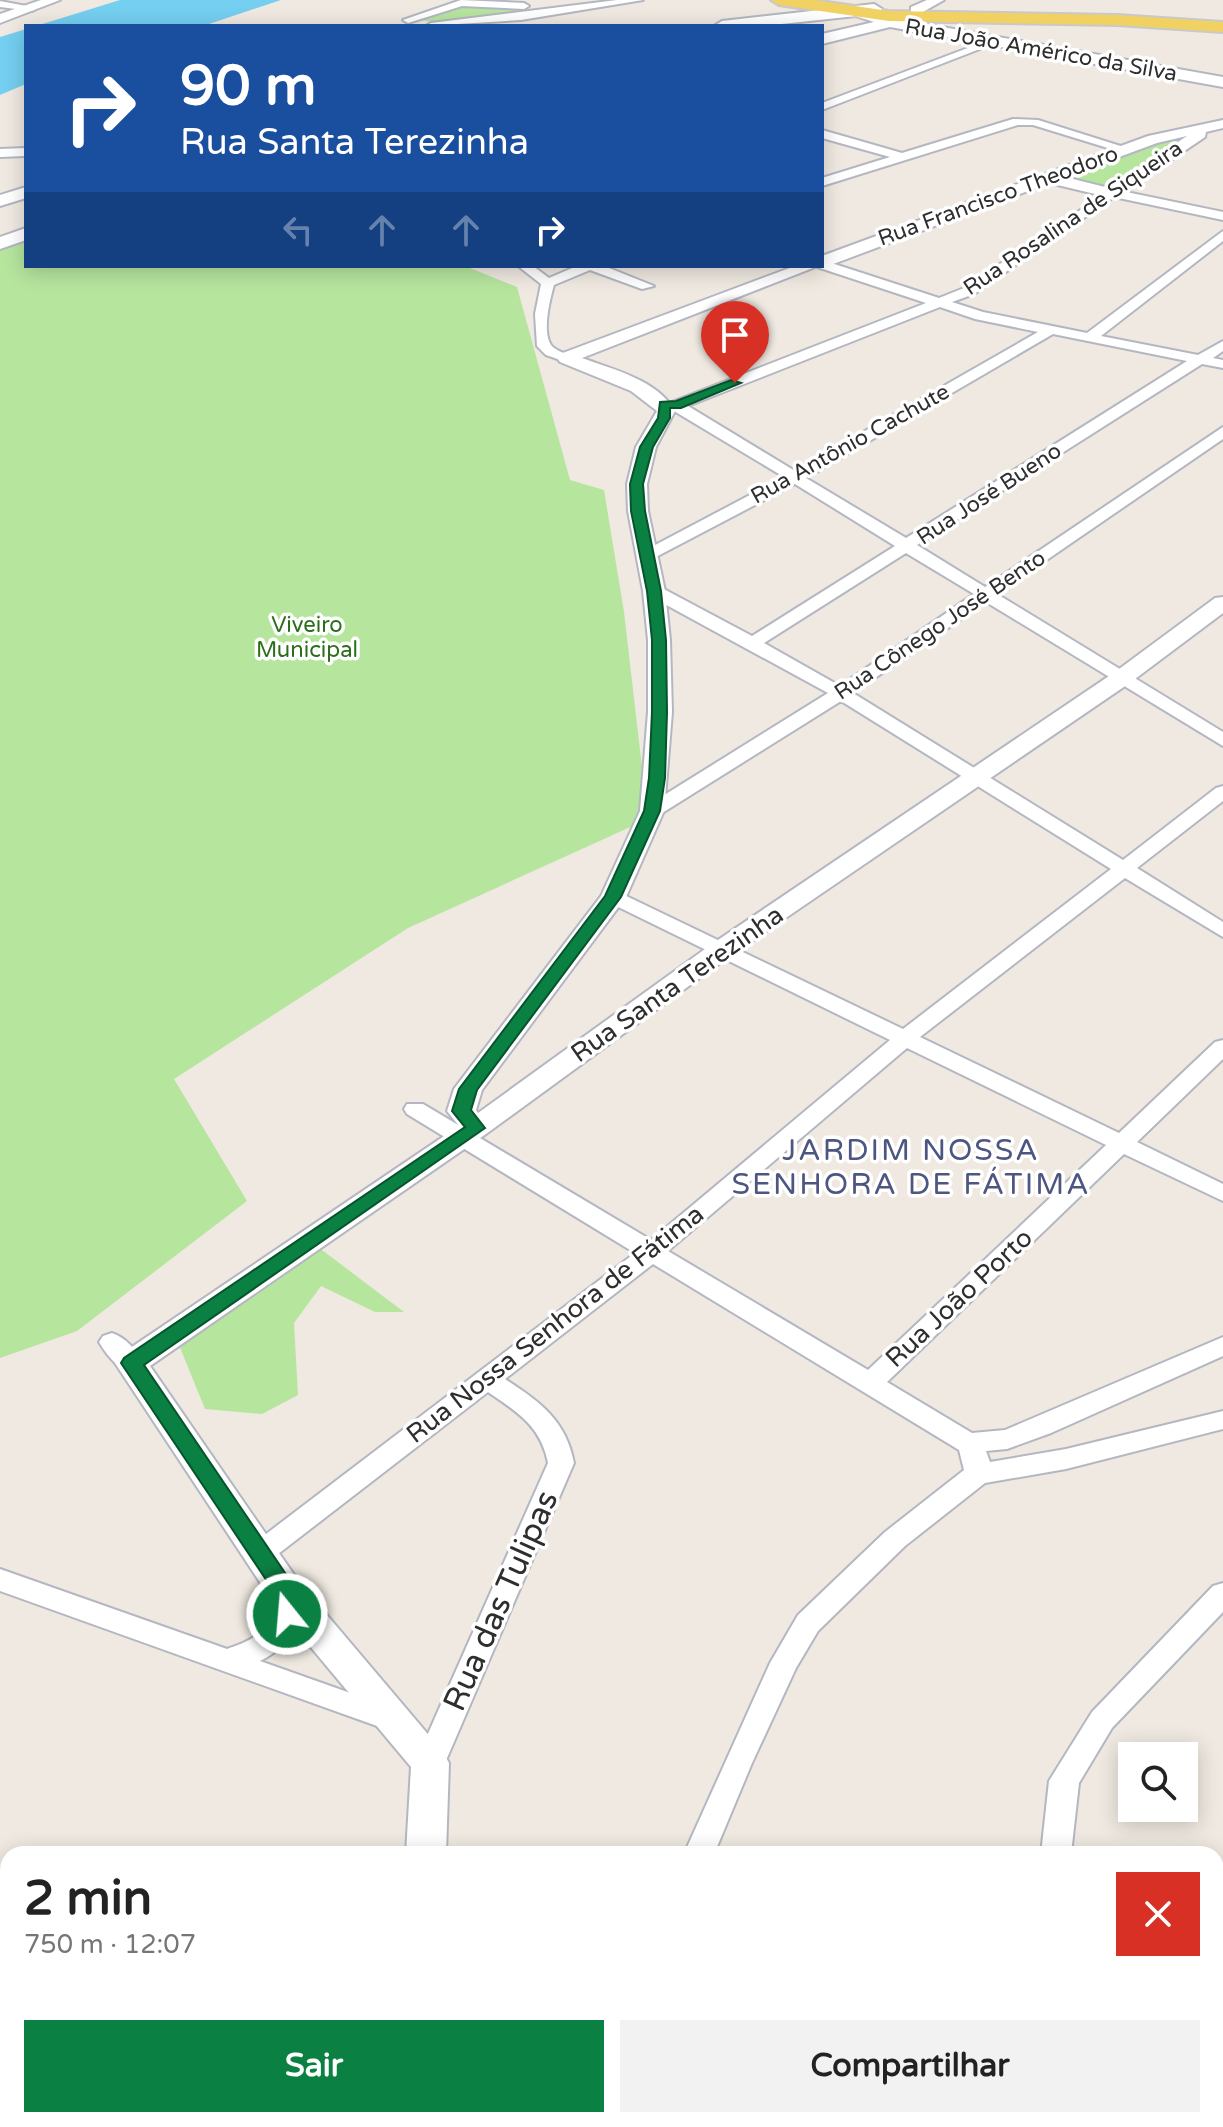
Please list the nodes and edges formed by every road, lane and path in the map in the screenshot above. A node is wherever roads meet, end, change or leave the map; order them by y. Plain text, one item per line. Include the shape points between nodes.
1 (53, 0) edge
2 (638, 0) edge
3 (779, 0) edge
4 (820, 0) edge
5 (0, 4) edge
6 (530, 6) junction
7 (32, 8) junction
8 (922, 8) edge
9 (581, 9) junction
10 (856, 11) junction
11 (887, 15) junction
12 (521, 17) junction
13 (0, 19) edge
14 (418, 24) edge
15 (451, 24) edge
16 (740, 24) edge
17 (1223, 25) edge
18 (824, 38) edge
19 (993, 42) junction
20 (1223, 82) edge
21 (824, 106) edge
22 (1217, 125) edge
23 (824, 135) edge
24 (1124, 149) junction
25 (24, 152) edge
26 (0, 153) edge
27 (904, 157) junction
28 (1048, 178) junction
29 (824, 181) edge
30 (24, 193) edge
31 (1112, 193) junction
32 (0, 201) edge
33 (1223, 216) edge
34 (24, 235) edge
35 (1223, 235) edge
36 (0, 243) edge
37 (824, 262) edge
38 (824, 264) edge
39 (528, 268) edge
40 (585, 268) edge
41 (596, 268) edge
42 (805, 268) edge
43 (548, 283) junction
44 (647, 286) dead end
45 (938, 304) junction
46 (1052, 329) junction
47 (1090, 337) junction
48 (1223, 345) edge
49 (566, 358) junction
50 (1199, 359) junction
51 (1223, 364) edge
52 (671, 405) junction
53 (1223, 432) edge
54 (796, 477) junction
55 (907, 547) junction
56 (646, 556) junction
57 (654, 591) junction
58 (984, 594) junction
59 (1223, 603) edge
60 (755, 641) junction
61 (1123, 677) junction
62 (841, 693) junction
63 (1223, 740) edge
64 (977, 777) junction
65 (1223, 792) edge
66 (652, 811) junction
67 (1121, 868) junction
68 (613, 897) junction
69 (1223, 931) edge
70 (721, 950) junction
71 (903, 1040) junction
72 (1223, 1047) edge
73 (415, 1109) dead end
74 (469, 1134) junction
75 (1122, 1144) junction
76 (1223, 1193) edge
77 (651, 1253) junction
78 (1223, 1346) edge
79 (487, 1379) junction
80 (869, 1384) junction
81 (1223, 1420) edge
82 (1042, 1426) junction
83 (968, 1443) junction
84 (1066, 1459) junction
85 (978, 1474) junction
86 (259, 1554) junction
87 (0, 1580) edge
88 (286, 1592) junction
89 (1223, 1594) edge
90 (228, 1660) junction
91 (392, 1720) junction
92 (430, 1763) junction
93 (426, 1846) edge
94 (702, 1846) edge
95 (1057, 1846) edge

1 - 7 street
2 - 9 street
3 - 10 main road
4 - 11 main road
5 - 7 street
6 - 9 street
6 - 12 street via 532,11
6 - 14 street via 461,3 408,20
7 - 13 street
8 - 10 main road
8 - 11 main road
8 - 17 main road
8 - 17 main road
9 - 12 street
10 - 11 main road, Rua João Américo da Silva
10 - 16 main road
11 - 18 main road
11 - 19 main road, Rua João Américo da Silva
12 - 15 street
19 - 20 main road, Rua João Américo da Silva
19 - 21 street
22 - 24 street, Rua Francisco Theodoro
22 - 31 street, Rua Rosalina de Siqueira
23 - 27 street
24 - 27 street via 1017,121
24 - 28 street, Rua Francisco Theodoro
25 - 26 street
27 - 29 street
28 - 31 street
28 - 37 street, Rua Francisco Theodoro
30 - 32 main road
31 - 33 street
31 - 45 street, Rua Rosalina de Siqueira via 984,283
34 - 36 main road
35 - 47 street
38 - 45 street
39 - 43 street
40 - 43 street
41 - 44 street
42 - 49 street
43 - 49 street via 543,292 542,340
45 - 46 street
45 - 52 street, Rua Rosalina de Siqueira
46 - 47 street
46 - 54 street, Rua Antônio Cachute
47 - 50 street
48 - 50 street, Rua José Bueno
49 - 52 street
50 - 51 street
50 - 55 street, Rua José Bueno
52 - 54 street
52 - 56 street via 646,447 637,484
53 - 58 street, Rua Cônego José Bento
54 - 55 street
54 - 56 street, Rua Antônio Cachute
55 - 58 street
55 - 60 street, Rua José Bueno
56 - 57 street
57 - 60 street
57 - 66 street via 660,712
58 - 61 street
58 - 62 street, Rua Cônego José Bento
59 - 61 street, Rua Santa Terezinha
60 - 62 street
61 - 63 street
61 - 64 street, Rua Santa Terezinha
62 - 64 street
62 - 66 street, Rua Cônego José Bento
64 - 67 street
64 - 70 street, Rua Santa Terezinha
65 - 67 street, Rua Nossa Senhora de Fátima
66 - 68 street
67 - 69 street
67 - 71 street, Rua Nossa Senhora de Fátima
68 - 70 street
68 - 74 street via 468,1089 461,1111
70 - 71 street
70 - 74 street, Rua Santa Terezinha
71 - 75 street
71 - 77 street, Rua Nossa Senhora de Fátima
72 - 75 street, Rua João Porto
73 - 74 street
74 - 77 street
74 - 86 street, Rua Santa Terezinha via 122,1353
75 - 76 street
75 - 80 street, Rua João Porto
77 - 79 street, Rua Nossa Senhora de Fátima
77 - 80 street
78 - 82 street
79 - 86 street, Rua Nossa Senhora de Fátima
79 - 92 street, Rua das Tulipas via 547,1422 559,1441 561,1463
80 - 83 street
81 - 84 street
82 - 83 street via 1007,1439
82 - 84 street
83 - 85 street
84 - 85 street
85 - 94 street via 895,1539 808,1623 784,1663
86 - 88 street
87 - 90 street
88 - 90 street via 287,1614 276,1638 254,1653
88 - 91 street
89 - 95 street via 1102,1720 1064,1781
90 - 91 street
91 - 92 street
92 - 93 street, Rua das Tulipas

